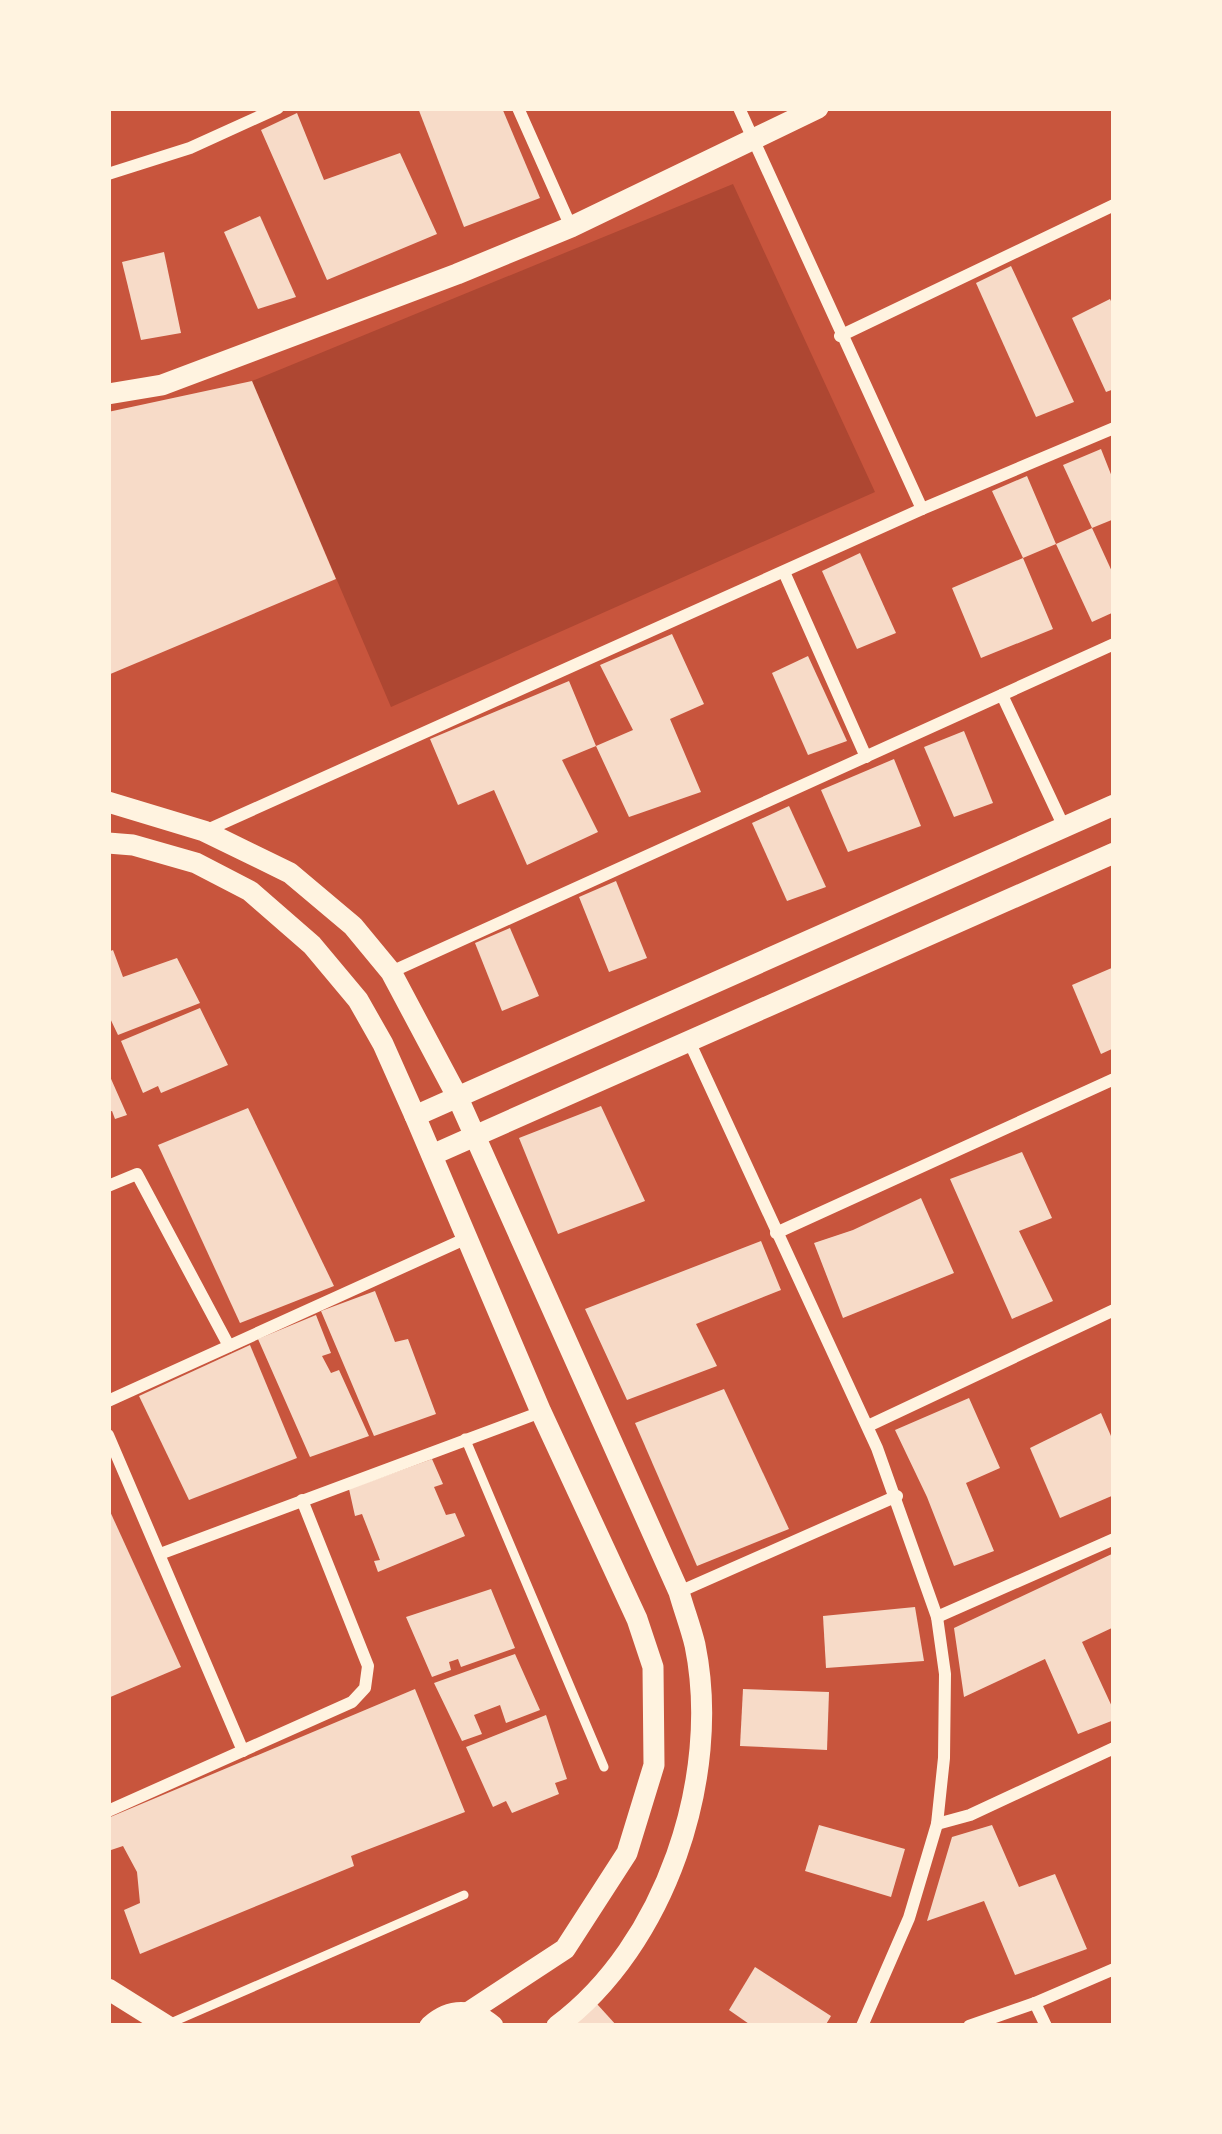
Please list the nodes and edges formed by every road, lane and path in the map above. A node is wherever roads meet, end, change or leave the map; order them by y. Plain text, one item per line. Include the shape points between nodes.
1 (278, 108) edge
2 (518, 108) edge
3 (739, 108) edge
4 (818, 108) edge
5 (752, 137) junction
6 (108, 175) edge
7 (1114, 205) edge
8 (571, 227) junction
9 (840, 336) junction
10 (108, 394) edge
11 (1114, 428) edge
12 (922, 509) junction
13 (784, 572) junction
14 (1114, 644) edge
15 (1002, 695) junction
16 (866, 757) junction
17 (108, 802) edge
18 (1114, 805) edge
19 (1064, 827) junction
20 (204, 831) junction
21 (108, 843) edge
22 (1114, 854) edge
23 (392, 971) junction
24 (689, 1040) junction
25 (1114, 1079) edge
26 (457, 1096) junction
27 (415, 1116) junction
28 (475, 1136) junction
29 (432, 1155) junction
30 (108, 1186) edge
31 (776, 1233) junction
32 (467, 1238) junction
33 (1114, 1310) edge
34 (229, 1346) junction
35 (108, 1401) edge
36 (541, 1412) junction
37 (868, 1426) junction
38 (108, 1436) edge
39 (465, 1438) junction
40 (897, 1496) junction
41 (302, 1499) junction
42 (1114, 1539) edge
43 (160, 1554) junction
44 (679, 1592) junction
45 (937, 1617) junction
46 (1114, 1748) edge
47 (243, 1751) junction
48 (604, 1767) dead end
49 (108, 1811) edge
50 (937, 1824) junction
51 (464, 1895) dead end
52 (1114, 1969) edge
53 (108, 1989) edge
54 (1036, 2003) junction
55 (469, 2012) junction
56 (166, 2026) edge
57 (430, 2026) edge
58 (493, 2026) edge
59 (557, 2026) edge
60 (862, 2026) edge
61 (969, 2026) edge
62 (1046, 2026) edge

1 - 6 street
2 - 8 street
3 - 5 street
4 - 5 street
5 - 8 street
5 - 9 street
7 - 9 street
8 - 10 street via 162,385
9 - 12 street
11 - 12 street
12 - 13 street
13 - 16 street
13 - 20 street
14 - 15 street
15 - 16 street
15 - 19 street
16 - 23 street
17 - 20 street
18 - 19 street
19 - 26 street
20 - 23 street via 290,873
21 - 27 street via 196,863 250,891 312,945 358,1000
22 - 24 street
23 - 26 street
24 - 28 street
24 - 31 street
25 - 31 street
26 - 27 street
26 - 28 street
27 - 29 street
28 - 29 street
28 - 44 street
29 - 32 street
30 - 34 street via 137,1174
31 - 37 street
32 - 34 street
32 - 36 street
33 - 37 street
34 - 35 street
36 - 39 street
36 - 55 street via 653,1667 654,1765 627,1853 565,1949
37 - 40 street
38 - 43 street
39 - 41 street
39 - 48 lane
40 - 44 street
40 - 45 street
41 - 43 street
41 - 47 street via 368,1666 365,1688 352,1702
42 - 45 street
43 - 47 street
44 - 59 street via 700,1696 699,1751 679,1850 616,1970
45 - 50 street via 945,1674
46 - 50 street
47 - 49 street
50 - 60 street via 909,1918
51 - 56 lane
52 - 54 street
53 - 56 street
54 - 61 street
54 - 62 street
55 - 57 street
55 - 58 street

